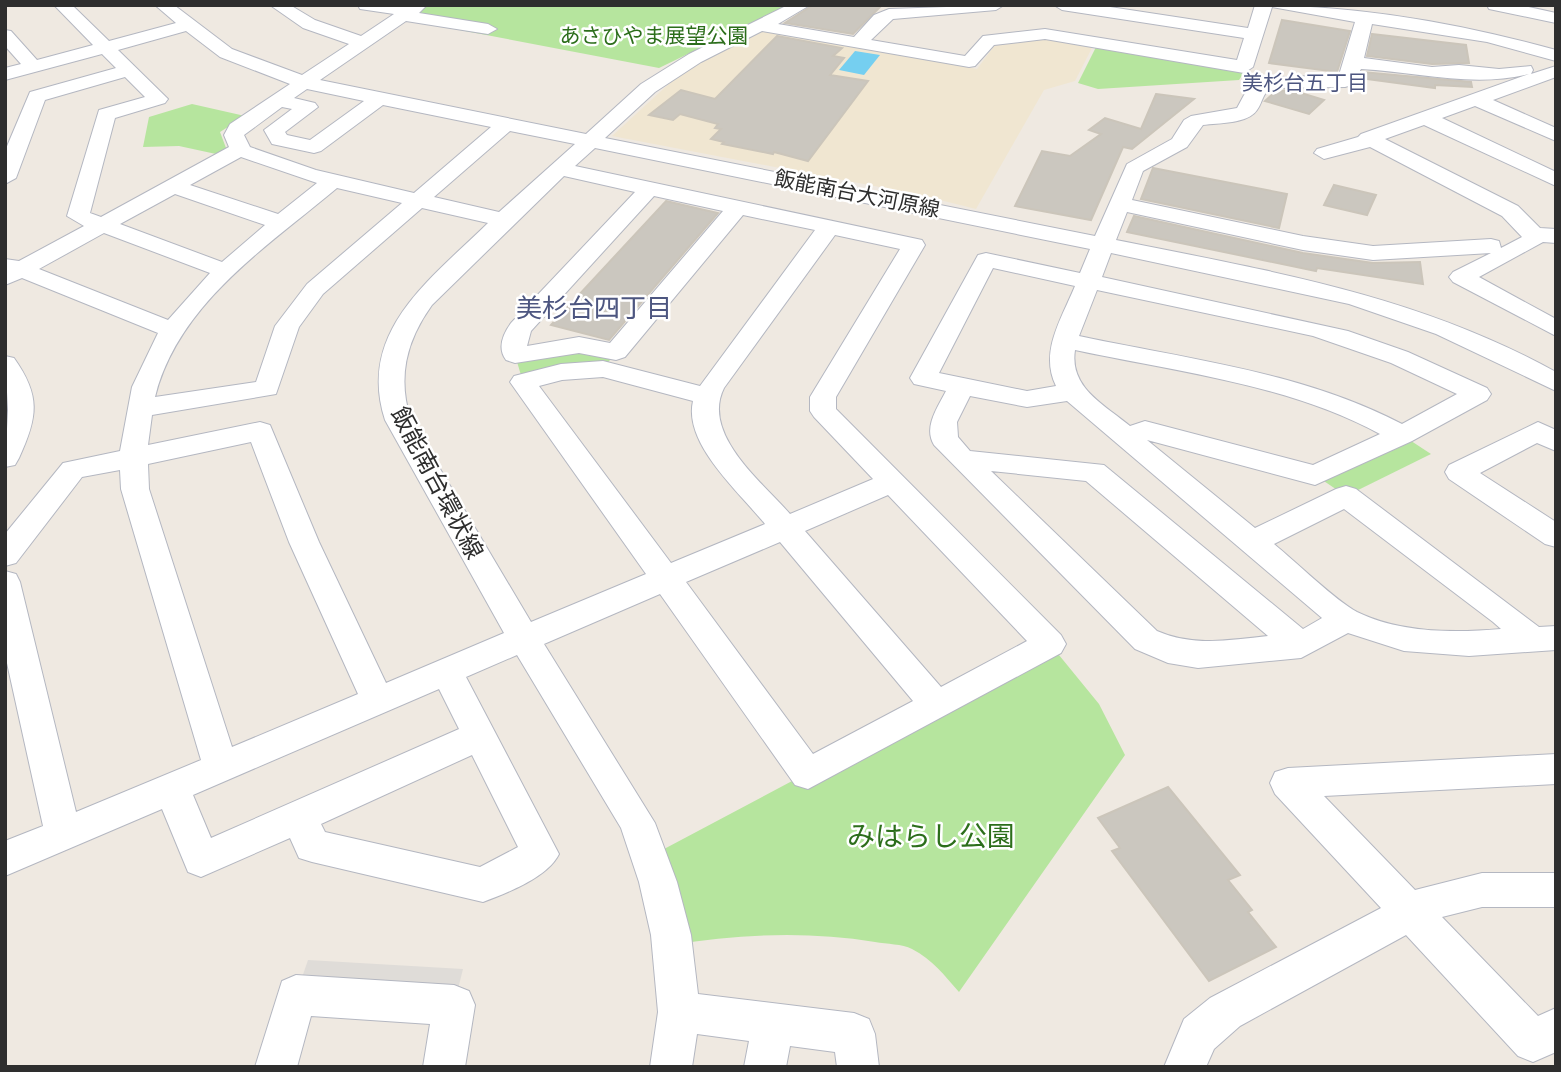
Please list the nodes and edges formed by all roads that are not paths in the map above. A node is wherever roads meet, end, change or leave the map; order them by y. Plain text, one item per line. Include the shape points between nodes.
1 (62, 5) edge
2 (163, 5) edge
3 (278, 5) edge
4 (366, 5) edge
5 (802, 5) edge
6 (996, 5) edge
7 (1062, 5) edge
8 (1264, 5) edge
9 (1279, 5) edge
10 (1495, 5) edge
11 (412, 11) edge
12 (1365, 18) junction
13 (1556, 18) edge
14 (187, 26) junction
15 (761, 26) junction
16 (488, 29) dead end
17 (1255, 34) junction
18 (858, 43) junction
19 (9, 44) edge
20 (364, 44) junction
21 (105, 47) junction
22 (1556, 56) edge
23 (1354, 62) junction
24 (33, 66) junction
25 (128, 70) junction
26 (1541, 73) edge
27 (5, 74) edge
28 (305, 83) junction
29 (1556, 94) edge
30 (380, 98) junction
31 (1475, 99) junction
32 (278, 100) junction
33 (1425, 118) junction
34 (506, 124) junction
35 (1556, 135) edge
36 (1373, 140) junction
37 (591, 141) junction
38 (239, 150) junction
39 (1324, 153) dead end
40 (8, 166) edge
41 (559, 169) junction
42 (1556, 180) edge
43 (332, 181) junction
44 (172, 186) junction
45 (650, 188) junction
46 (416, 200) junction
47 (1120, 204) junction
48 (738, 207) junction
49 (504, 219) junction
50 (282, 223) junction
51 (101, 225) junction
52 (830, 227) junction
53 (1545, 235) edge
54 (1104, 244) junction
55 (1491, 246) dead end
56 (11, 270) edge
57 (226, 271) junction
58 (1089, 280) junction
59 (1553, 324) edge
60 (172, 330) junction
61 (1065, 340) junction
62 (5, 364) edge
63 (1556, 383) edge
64 (962, 386) junction
65 (1072, 392) junction
66 (707, 396) junction
67 (140, 408) junction
68 (1402, 435) junction
69 (1128, 438) junction
70 (1556, 442) edge
71 (132, 457) junction
72 (5, 458) edge
73 (962, 459) junction
74 (890, 483) junction
75 (784, 527) junction
76 (1556, 537) edge
77 (1250, 543) junction
78 (5, 555) edge
79 (666, 576) junction
80 (5, 582) edge
81 (1345, 620) junction
82 (523, 637) junction
83 (1544, 639) edge
84 (1301, 646) junction
85 (13, 661) edge
86 (446, 670) junction
87 (377, 700) junction
88 (937, 706) junction
89 (479, 736) junction
90 (221, 766) junction
91 (1556, 769) edge
92 (172, 788) junction
93 (299, 816) junction
94 (64, 834) junction
95 (5, 859) edge
96 (1556, 890) edge
97 (1410, 912) junction
98 (679, 1012) junction
99 (773, 1024) junction
100 (1556, 1029) edge
101 (276, 1067) edge
102 (444, 1067) edge
103 (671, 1067) edge
104 (765, 1067) edge
105 (858, 1067) edge
106 (1185, 1067) edge

1 - 21 street
2 - 14 street, 飯能南台大河原線
3 - 20 street via 309,24
4 - 11 street
5 - 15 street, 飯能南台環状線
6 - 18 street via 889,14
7 - 17 street
8 - 17 street
9 - 12 street
10 - 13 street
11 - 16 street
11 - 20 street
12 - 22 street via 1489,37
12 - 23 street
14 - 21 street
14 - 28 street, 飯能南台大河原線 via 226,53
15 - 18 street
15 - 37 street, 飯能南台環状線 via 661,78
17 - 18 street via 1244,67 1045,34 989,40 970,62
19 - 24 street
20 - 28 street
21 - 24 street
21 - 25 street
23 - 26 street via 1432,73
23 - 47 street via 1345,81 1268,82 1257,88 1243,113 1191,124 1185,139 1134,168
24 - 27 street
25 - 40 street via 37,96
25 - 51 street via 158,99 106,114 78,216
26 - 29 street
26 - 31 street
28 - 30 street, 飯能南台大河原線
28 - 32 street
30 - 32 street via 314,147 279,140 274,130 307,107
30 - 34 street, 飯能南台大河原線
31 - 33 street
31 - 35 street
32 - 38 street via 234,132
33 - 36 street via 1368,138
33 - 42 street
34 - 37 street, 飯能南台大河原線
34 - 46 street
36 - 39 street
36 - 53 street via 1510,211
37 - 41 street, 飯能南台環状線
37 - 54 street, 飯能南台大河原線
38 - 43 street
38 - 44 street
41 - 45 street
41 - 49 street, 飯能南台環状線
43 - 46 street
43 - 50 street
44 - 50 street
44 - 51 street
45 - 48 street
45 - 48 street via 520,328 514,340 515,355 579,345 616,352
46 - 49 street
46 - 67 street via 314,289 286,326 267,388
47 - 54 street
47 - 55 street via 1373,253
48 - 52 street
49 - 82 street, 飯能南台環状線 via 406,323 390,378 398,420
50 - 57 street
51 - 56 street
51 - 57 street
52 - 66 street
52 - 74 street via 914,245 822,403 823,411
53 - 59 street via 1461,277
54 - 58 street
54 - 63 street, 飯能南台大河原線 via 1382,305 1472,339
56 - 60 street
57 - 60 street
58 - 61 street
58 - 64 street via 986,260 923,378
58 - 68 street via 1365,343 1478,394
60 - 67 street via 151,368
61 - 65 street via 1060,372
61 - 68 street via 1300,391 1359,412
62 - 72 street via 16,377 23,404
64 - 65 street via 1027,399
64 - 73 street via 944,422 944,439
65 - 69 street
66 - 75 street via 704,425 713,443
66 - 79 street via 603,369 561,372 523,382
67 - 71 street
68 - 69 street via 1315,475 1145,430
69 - 77 street
70 - 76 street via 1538,431 1459,472
71 - 78 street via 73,470
71 - 87 street via 260,431 304,541
71 - 90 street via 135,489
73 - 84 street via 1094,472
73 - 84 street via 1146,640 1168,650 1198,654
74 - 75 street
74 - 88 street via 1051,644
75 - 79 street
75 - 88 street
77 - 81 street
77 - 83 street via 1346,496
79 - 82 street
79 - 88 street via 808,774
80 - 85 street
81 - 83 street via 1404,639 1469,645
81 - 84 street
82 - 86 street
82 - 98 street, 飯能南台環状線 via 637,823 671,935
85 - 94 street
86 - 87 street
86 - 89 street
87 - 90 street
89 - 93 street
89 - 93 street via 540,855 483,885 312,846
90 - 92 street
91 - 97 street via 1288,783
92 - 93 street via 201,860
92 - 94 street
94 - 95 street
96 - 97 street via 1482,890
97 - 100 street via 1533,1041
97 - 106 street via 1225,1012 1199,1034
98 - 99 street
98 - 103 street, 飯能南台環状線
99 - 104 street
99 - 105 street via 854,1034
101 - 102 street via 296,995 454,1005

